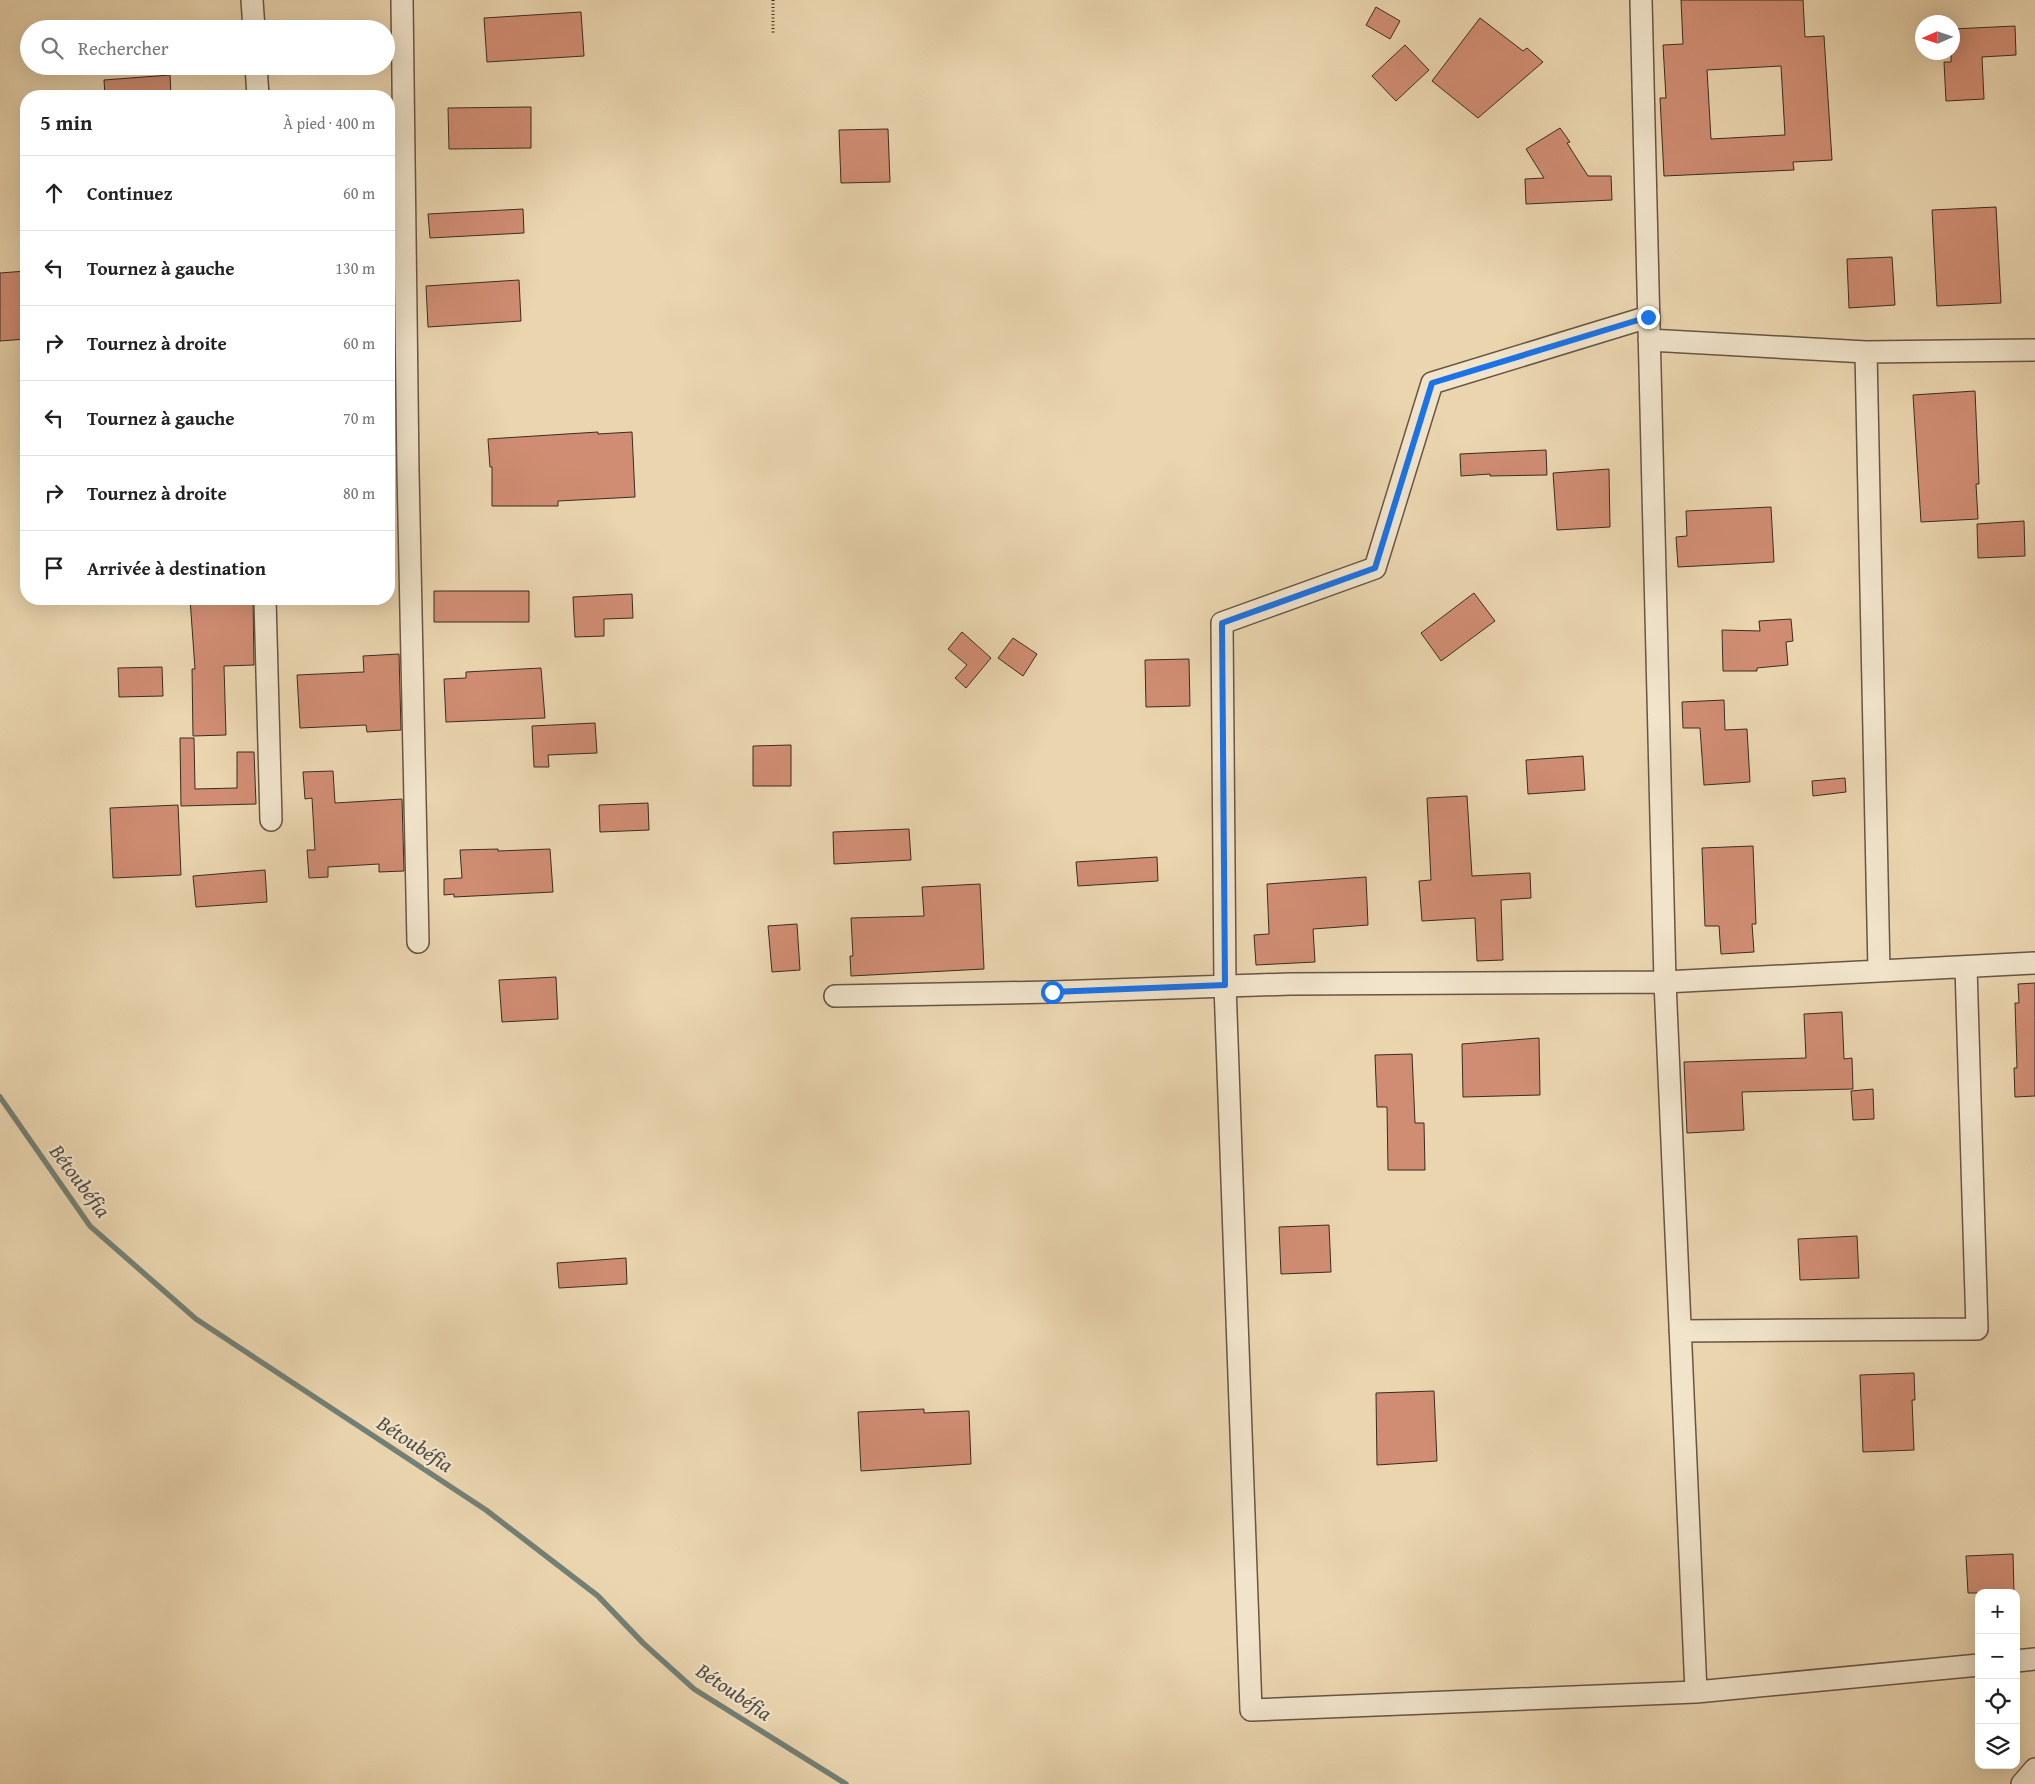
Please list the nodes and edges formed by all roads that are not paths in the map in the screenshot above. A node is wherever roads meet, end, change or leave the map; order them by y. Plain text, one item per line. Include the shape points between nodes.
1 (252, 0) edge
2 (402, 0) edge
3 (1640, 0) edge
4 (253, 20) edge
5 (257, 75) edge
6 (258, 90) edge
7 (1648, 317) junction
8 (1649, 340) junction
9 (2035, 350) edge
10 (1866, 352) junction
11 (265, 605) edge
12 (271, 820) dead end
13 (418, 942) dead end
14 (2035, 963) edge
15 (1966, 966) junction
16 (1879, 971) junction
17 (1665, 982) junction
18 (1225, 985) junction
19 (835, 996) dead end
20 (1680, 1331) junction
21 (2035, 1659) edge
22 (2020, 1661) edge
23 (1975, 1665) edge
24 (1696, 1692) junction
25 (2035, 1769) edge
26 (2022, 1784) edge

1 - 4 street
2 - 13 street
3 - 7 street
5 - 6 street
7 - 8 street
7 - 18 street via 1432,383 1375,568 1222,623
8 - 10 street
8 - 17 street
9 - 10 street
10 - 16 street
11 - 12 street
14 - 15 street
15 - 16 street
15 - 20 street via 1977,1328
16 - 17 street
17 - 18 street
17 - 20 street
18 - 19 street
18 - 24 street via 1251,1710
20 - 24 street
21 - 22 street
23 - 24 street
25 - 26 street

